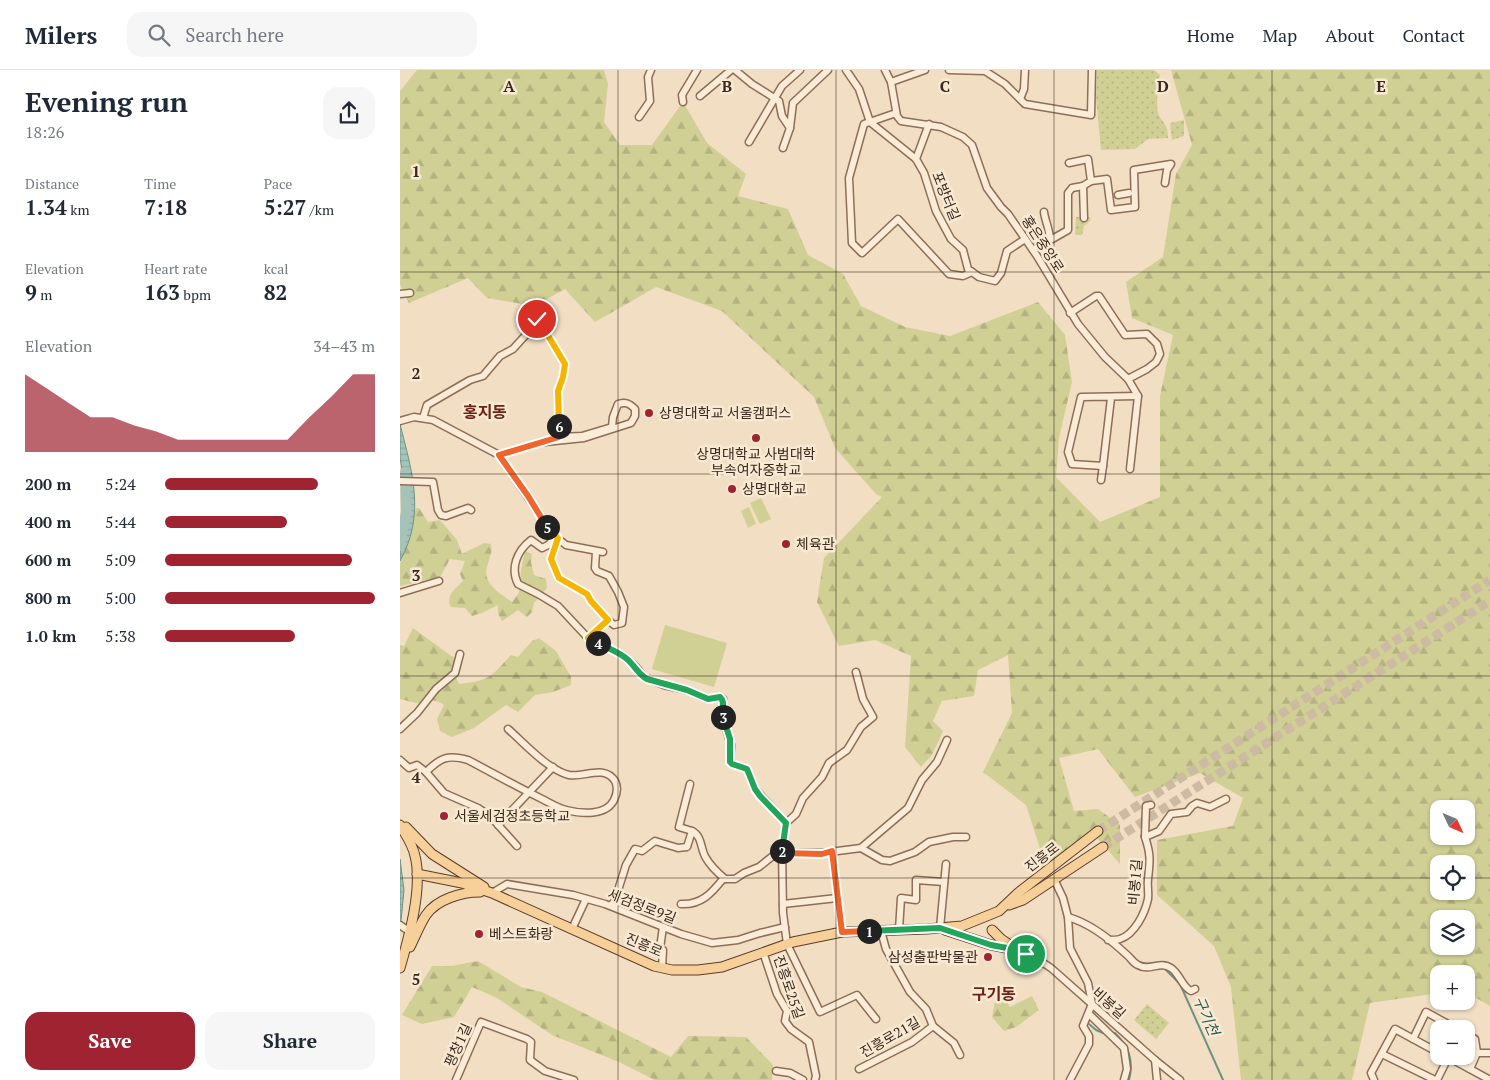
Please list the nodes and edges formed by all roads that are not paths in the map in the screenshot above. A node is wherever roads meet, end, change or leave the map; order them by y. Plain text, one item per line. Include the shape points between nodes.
1 (651, 70) edge
2 (697, 70) edge
3 (735, 70) edge
4 (800, 70) edge
5 (828, 70) edge
6 (846, 70) edge
7 (885, 70) edge
8 (924, 70) edge
9 (949, 70) edge
10 (1025, 70) edge
11 (1092, 70) edge
12 (728, 71) edge
13 (892, 82) junction
14 (700, 96) dead end
15 (774, 98) junction
16 (1020, 99) junction
17 (683, 102) dead end
18 (896, 113) junction
19 (639, 117) dead end
20 (870, 122) junction
21 (929, 124) junction
22 (790, 128) junction
23 (749, 142) dead end
24 (783, 148) dead end
25 (916, 159) junction
26 (1069, 163) dead end
27 (1091, 182) junction
28 (1165, 183) dead end
29 (1083, 186) junction
30 (1129, 193) dead end
31 (1118, 194) dead end
32 (1044, 212) dead end
33 (1084, 218) dead end
34 (1025, 239) junction
35 (1050, 240) junction
36 (1033, 250) junction
37 (972, 272) junction
38 (410, 293) dead end
39 (400, 294) edge
40 (1070, 313) junction
41 (1128, 379) junction
42 (1138, 396) junction
43 (1111, 398) junction
44 (423, 418) junction
45 (403, 420) edge
46 (559, 437) junction
47 (545, 442) junction
48 (499, 455) junction
49 (1103, 466) junction
50 (1130, 469) dead end
51 (1101, 480) dead end
52 (400, 481) edge
53 (471, 510) dead end
54 (555, 536) junction
55 (439, 580) dead end
56 (400, 593) edge
57 (608, 620) junction
58 (588, 638) junction
59 (460, 654) dead end
60 (856, 672) dead end
61 (400, 729) edge
62 (508, 729) dead end
63 (947, 740) dead end
64 (400, 760) edge
65 (553, 767) junction
66 (426, 772) junction
67 (690, 784) dead end
68 (529, 793) junction
69 (1226, 799) dead end
70 (1151, 805) dead end
71 (400, 820) edge
72 (786, 823) junction
73 (400, 824) edge
74 (498, 825) junction
75 (1098, 830) tunnel mouth
76 (692, 831) junction
77 (966, 837) dead end
78 (1145, 837) junction
79 (517, 846) dead end
80 (1103, 847) tunnel mouth
81 (861, 848) junction
82 (832, 851) junction
83 (783, 853) junction
84 (946, 864) dead end
85 (418, 874) junction
86 (725, 879) junction
87 (1054, 880) junction
88 (944, 882) junction
89 (492, 893) junction
90 (586, 898) junction
91 (838, 898) junction
92 (633, 900) dead end
93 (610, 904) junction
94 (681, 904) dead end
95 (783, 904) junction
96 (1004, 907) junction
97 (1068, 917) junction
98 (986, 918) junction
99 (400, 925) edge
100 (663, 927) junction
101 (785, 927) junction
102 (940, 928) junction
103 (572, 929) junction
104 (899, 930) junction
105 (992, 930) junction
106 (881, 931) junction
107 (410, 932) junction
108 (842, 932) junction
109 (1108, 940) junction
110 (787, 944) junction
111 (991, 945) junction
112 (1018, 950) junction
113 (763, 952) junction
114 (400, 967) edge
115 (662, 968) junction
116 (1195, 989) dead end
117 (1092, 1004) junction
118 (1089, 1014) junction
119 (876, 1019) dead end
120 (1441, 1020) edge
121 (933, 1026) junction
122 (1475, 1038) edge
123 (1412, 1039) junction
124 (1430, 1048) edge
125 (1477, 1053) junction
126 (1490, 1053) edge
127 (1382, 1054) junction
128 (960, 1055) dead end
129 (1155, 1060) junction
130 (1443, 1065) edge
131 (1462, 1065) edge
132 (1470, 1069) junction
133 (859, 1070) dead end
134 (776, 1071) dead end
135 (457, 1080) edge
136 (574, 1080) edge
137 (803, 1080) edge
138 (815, 1080) edge
139 (1070, 1080) edge
140 (1124, 1080) edge
141 (1157, 1080) edge
142 (1180, 1080) edge
143 (1374, 1080) edge
144 (1436, 1080) edge
145 (1490, 1080) edge

1 - 19 street via 648,77 650,101
2 - 17 street via 682,94
3 - 15 street
4 - 15 street
5 - 22 street via 793,103
6 - 20 street via 859,89
7 - 13 street
8 - 13 street
9 - 16 street via 985,71
10 - 16 street
11 - 16 street via 1090,115 1026,104
12 - 14 street
13 - 18 street
15 - 22 street via 779,101 782,116
15 - 23 street
18 - 20 street
18 - 21 street, 홍은중앙로 via 901,121
20 - 25 street, 포방터길
20 - 37 street via 864,124 849,178 852,243 862,253 898,219 949,274 963,276
21 - 25 street
21 - 34 street, 홍은중앙로 via 963,137 972,145 987,188
22 - 24 street
25 - 37 street, 포방터길 via 924,173 936,212 952,239 963,250 968,269
26 - 27 street via 1088,159
27 - 28 street via 1107,178 1112,210 1135,207 1134,170 1171,164
27 - 29 street
29 - 33 street
29 - 35 street via 1072,188 1068,193 1068,230
30 - 31 street
32 - 35 street
34 - 36 street, 홍은중앙로
34 - 37 street via 1007,251 1001,273 995,281
35 - 36 street
36 - 40 street, 홍은중앙로
38 - 39 street
40 - 41 street, 홍은중앙로 via 1093,344
40 - 41 street via 1099,296 1125,335 1147,334 1157,344 1160,354 1156,362
41 - 42 street, 홍은중앙로
42 - 43 street
42 - 50 street
43 - 49 street
43 - 49 street via 1081,398 1068,452 1072,464
44 - 45 street
44 - 46 street via 427,405 483,376 500,356 513,349 537,319 565,364 558,391
44 - 48 street via 460,433
46 - 47 street
46 - 47 street via 582,436 612,427 618,404 624,402 635,409 631,423 584,438
47 - 48 street
48 - 54 street
49 - 51 street
52 - 53 street via 433,482 441,515
54 - 57 street via 551,559 559,578 587,594
54 - 57 street via 566,545 600,552 595,568 609,576 624,607 622,623 614,625
54 - 58 street via 542,548 531,540 524,546 516,560 516,581 558,606
55 - 56 street
57 - 58 street
58 - 72 street via 624,656 647,679 708,699 723,699 722,716 731,745 730,762 747,769 760,796
59 - 61 street via 455,673
60 - 72 street via 863,698 873,717 861,727 847,750 829,763 822,777 803,798 796,814
62 - 65 street
63 - 81 street via 908,808
64 - 66 street via 408,768 417,765
65 - 68 street
65 - 68 street via 569,775 598,772 607,775 615,782 614,802 596,813 566,810
66 - 68 street via 434,764 455,756
66 - 74 street via 444,793 478,808
67 - 76 street via 679,827
68 - 74 street
69 - 78 street via 1210,806 1197,803 1187,812 1171,814 1159,832
70 - 78 street, 비봉1길 via 1146,806
71 - 89 main road via 432,854
72 - 83 street
73 - 85 main road via 413,848
74 - 79 street
75 - 96 main road, 진흥로
76 - 86 street via 703,846 704,856
76 - 93 street via 686,847 678,848 655,841 642,851 635,849
77 - 81 street via 929,842 916,852 890,860 882,860
78 - 109 street, 비봉1길 via 1150,850 1150,866 1147,880 1149,896 1144,913 1131,932 1119,939
80 - 87 main road, 진흥로
81 - 82 street
82 - 83 street via 822,854
82 - 91 street
83 - 86 street via 774,855 735,879
83 - 95 street
84 - 88 street
85 - 89 main road, 진흥로
85 - 107 main road
86 - 94 street via 704,900
87 - 96 main road, 진흥로
87 - 97 street
88 - 102 street
88 - 104 street via 916,880 916,900 901,898
89 - 90 street, 세검정로9길 via 507,884
89 - 103 main road, 진흥로
89 - 114 main road via 470,892 438,903 425,916
90 - 93 street, 세검정로9길
90 - 103 street
91 - 95 street
91 - 108 street
92 - 93 street
93 - 100 street, 세검정로9길
95 - 101 street
96 - 98 main road, 진흥로
97 - 109 street
97 - 117 street via 1070,948 1088,983
98 - 102 main road, 진흥로 via 962,926
98 - 105 main road
99 - 107 street
100 - 101 street, 세검정로9길 via 712,943 738,940
100 - 115 street
101 - 110 street
102 - 104 main road, 진흥로
102 - 111 main road
103 - 115 main road, 진흥로
104 - 106 main road, 진흥로
105 - 111 main road via 995,939
105 - 112 main road
106 - 108 main road, 진흥로
106 - 121 street, 진흥로21길 via 886,949 910,992 926,1009
107 - 114 main road
108 - 110 main road, 진흥로
109 - 116 street via 1135,964 1145,969 1163,965 1170,967 1187,990
110 - 113 main road, 진흥로
110 - 119 street via 820,1012 857,995
111 - 112 main road
112 - 117 street, 비봉길 via 1051,968
113 - 115 main road, 진흥로 via 722,967 694,970
113 - 138 street, 진흥로25길 via 777,994 787,1010 785,1021 808,1042
117 - 118 street
117 - 129 street, 비봉길
118 - 139 street via 1083,1026 1089,1036 1089,1044
118 - 140 street via 1124,1048 1127,1069
120 - 123 street via 1426,1012
121 - 128 street, 진흥로21길 via 954,1043
121 - 133 street, 진흥로21길 via 912,1042
122 - 125 street
123 - 124 street
123 - 127 street via 1395,1029
125 - 126 street
125 - 132 street
127 - 143 street via 1371,1073
127 - 144 street
129 - 141 street
129 - 142 street, 비봉길
130 - 144 street
131 - 132 street
132 - 145 street
134 - 137 street via 790,1073
135 - 136 street, 평창1길 via 481,1022 527,1039 531,1042 530,1060 545,1071

